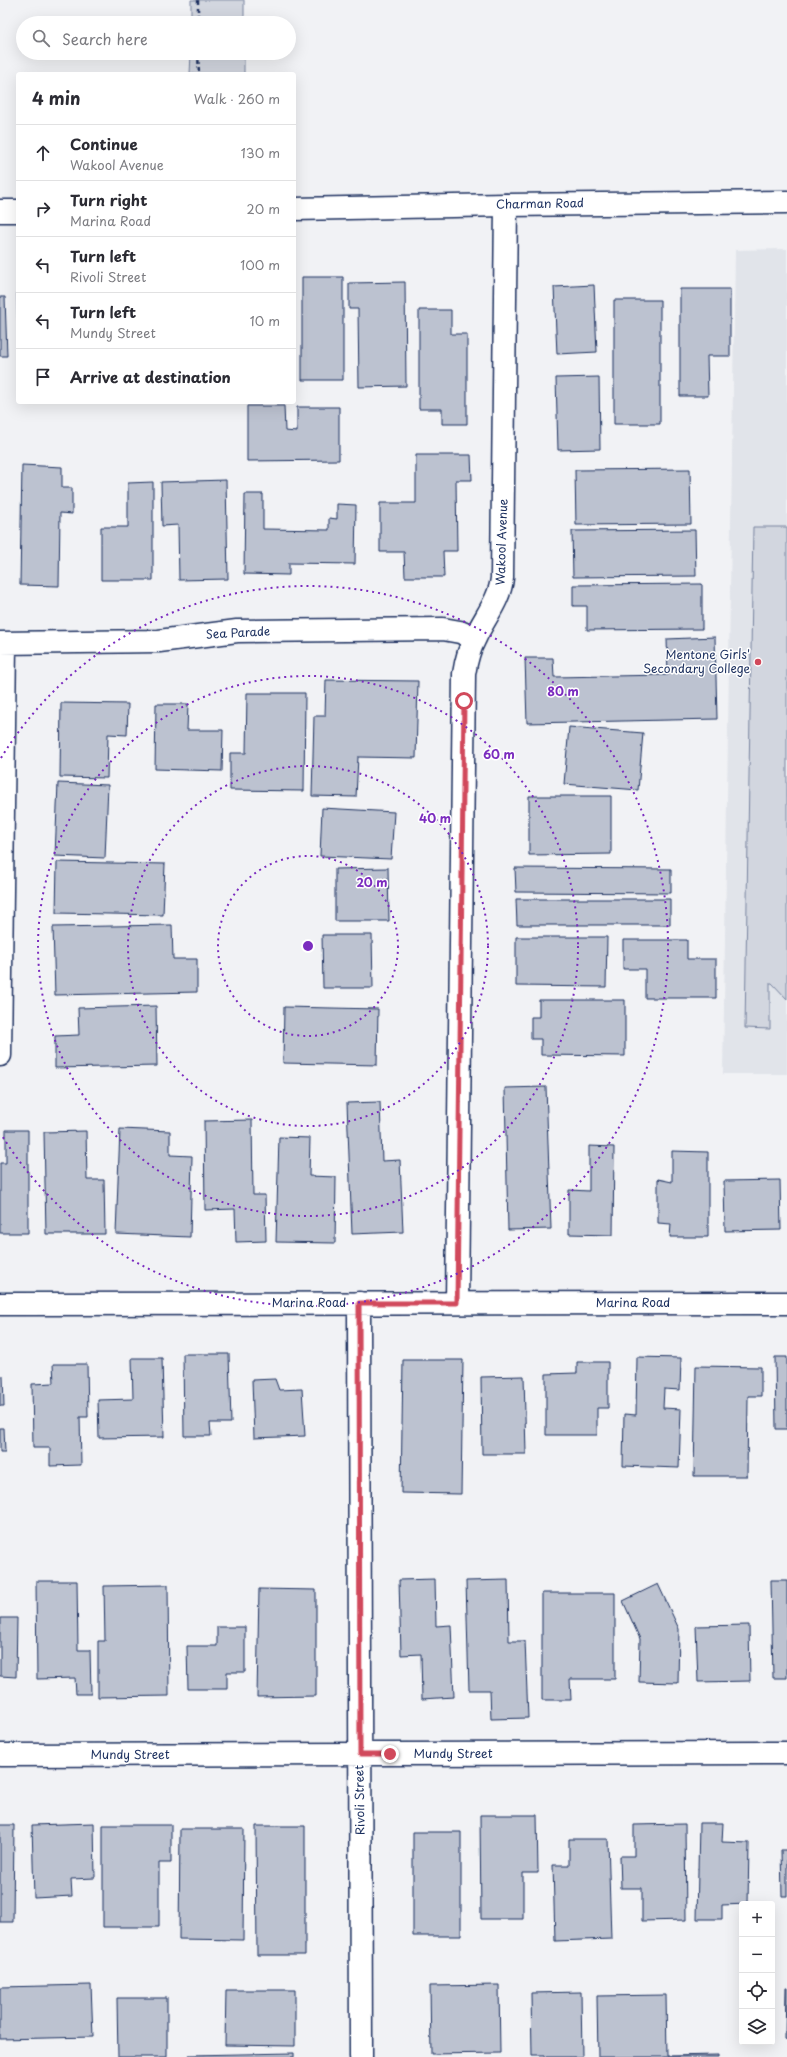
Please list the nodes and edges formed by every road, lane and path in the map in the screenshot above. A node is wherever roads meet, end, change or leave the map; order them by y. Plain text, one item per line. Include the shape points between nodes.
1 (198, 0) edge
2 (198, 16) edge
3 (198, 60) edge
4 (198, 72) edge
5 (787, 202) edge
6 (506, 204) junction
7 (296, 209) edge
8 (0, 211) edge
9 (16, 211) edge
10 (474, 638) junction
11 (2, 643) edge
12 (0, 1054) edge
13 (359, 1303) junction
14 (457, 1303) junction
15 (787, 1303) edge
16 (0, 1304) edge
17 (787, 1753) edge
18 (360, 1754) junction
19 (0, 1755) edge
20 (361, 2057) edge

1 - 2 path
3 - 4 path
5 - 6 street, Charman Road
6 - 7 street, Charman Road
6 - 10 street, Wakool Avenue via 502,578 498,596
8 - 9 street
10 - 11 street, Sea Parade via 443,629 403,629 237,631 159,641
10 - 14 street, Wakool Avenue via 467,657 464,695
11 - 12 street
13 - 14 street, Marina Road
13 - 16 street, Marina Road
13 - 18 street, Rivoli Street
14 - 15 street, Marina Road
17 - 18 street, Mundy Street
18 - 19 street, Mundy Street
18 - 20 street, Rivoli Street

